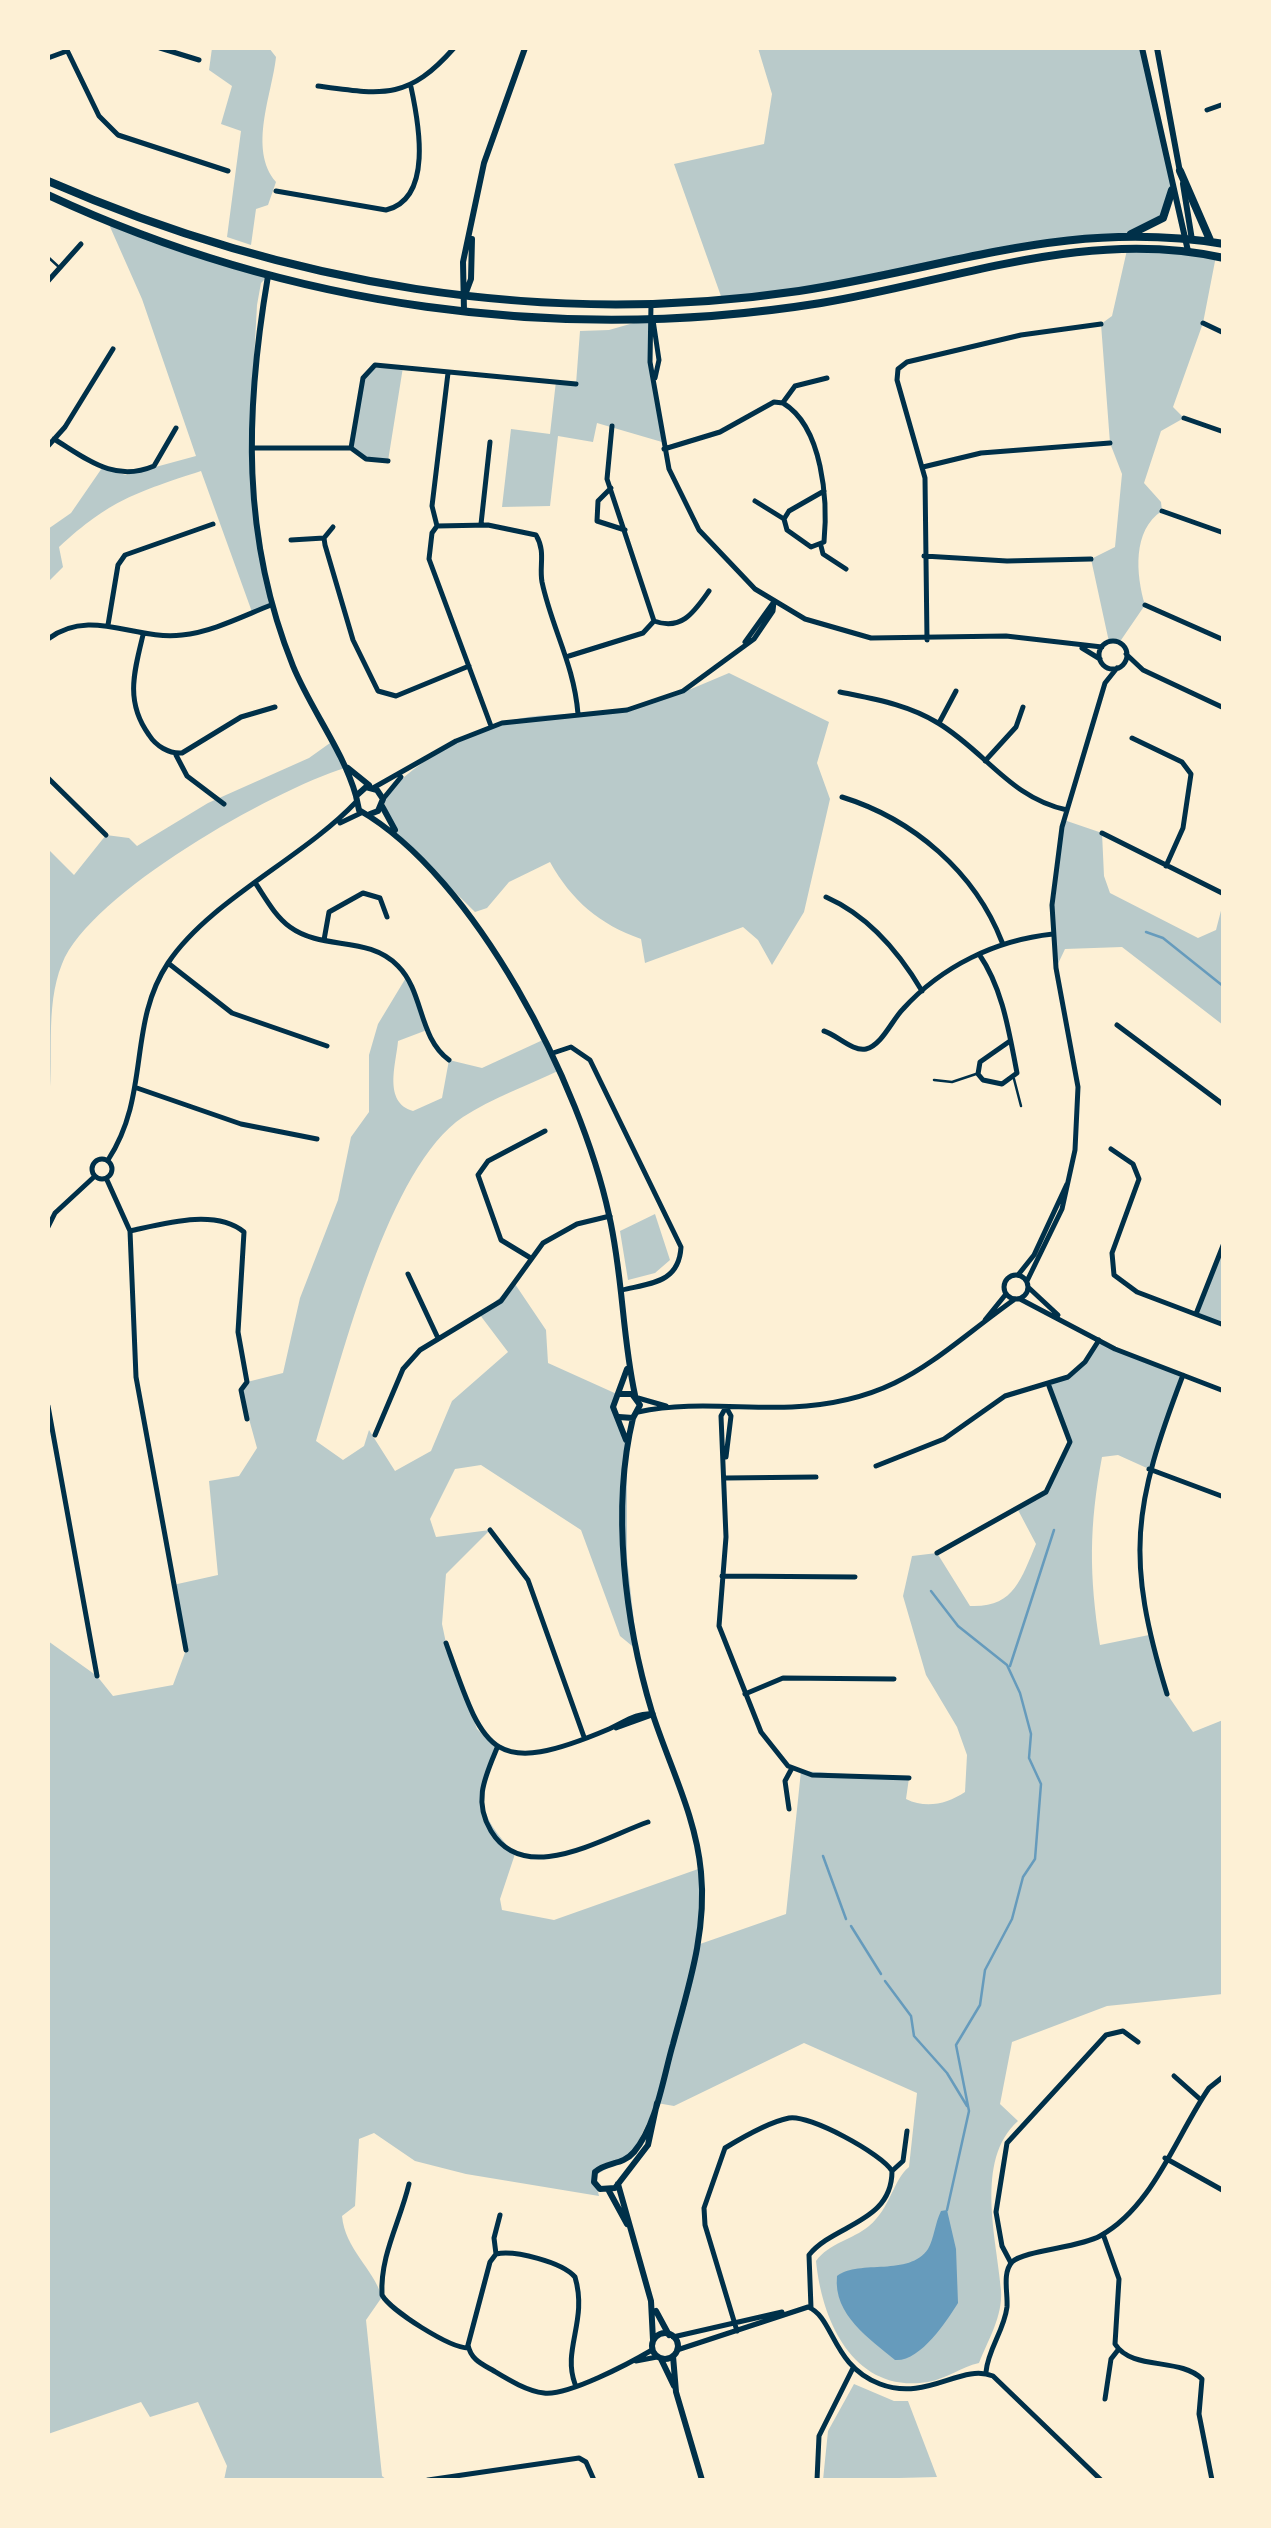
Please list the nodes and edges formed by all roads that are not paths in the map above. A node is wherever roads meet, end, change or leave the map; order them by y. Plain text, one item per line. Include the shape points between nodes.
1 (160, 48) edge
2 (454, 48) edge
3 (525, 48) edge
4 (1142, 48) edge
5 (1157, 48) edge
6 (67, 49) edge
7 (48, 58) edge
8 (198, 60) dead end
9 (318, 86) dead end
10 (411, 88) junction
11 (1224, 104) edge
12 (1207, 110) dead end
13 (1180, 171) junction
14 (228, 172) dead end
15 (48, 181) edge
16 (1172, 190) junction
17 (276, 191) dead end
18 (48, 194) edge
19 (1127, 235) junction
20 (1188, 239) junction
21 (1211, 242) junction
22 (80, 244) dead end
23 (1224, 244) edge
24 (1188, 251) junction
25 (48, 257) edge
26 (255, 257) junction
27 (1224, 258) edge
28 (286, 264) junction
29 (62, 269) junction
30 (268, 276) junction
31 (48, 281) edge
32 (464, 296) junction
33 (651, 304) junction
34 (464, 311) junction
35 (651, 318) junction
36 (1203, 323) dead end
37 (1101, 324) dead end
38 (1224, 332) edge
39 (113, 348) dead end
40 (448, 372) junction
41 (827, 378) dead end
42 (576, 384) dead end
43 (783, 402) junction
44 (1184, 418) dead end
45 (612, 426) dead end
46 (176, 428) dead end
47 (1224, 432) edge
48 (54, 440) junction
49 (490, 442) dead end
50 (1110, 443) dead end
51 (48, 446) edge
52 (249, 448) junction
53 (350, 448) junction
54 (664, 449) junction
55 (388, 461) dead end
56 (923, 467) junction
57 (610, 488) junction
58 (824, 492) junction
59 (755, 501) dead end
60 (1162, 510) dead end
61 (784, 520) junction
62 (213, 524) dead end
63 (481, 524) junction
64 (333, 526) dead end
65 (438, 526) junction
66 (625, 530) junction
67 (1224, 533) edge
68 (324, 538) junction
69 (291, 540) dead end
70 (821, 546) junction
71 (924, 556) junction
72 (1091, 559) dead end
73 (846, 569) dead end
74 (708, 592) dead end
75 (774, 602) junction
76 (271, 605) junction
77 (1145, 605) dead end
78 (654, 621) junction
79 (108, 625) junction
80 (143, 635) junction
81 (48, 639) edge
82 (926, 640) junction
83 (1224, 640) edge
84 (1102, 647) junction
85 (1082, 648) junction
86 (1126, 654) junction
87 (568, 656) junction
88 (1101, 662) junction
89 (468, 666) junction
90 (1118, 667) junction
91 (1144, 670) junction
92 (1105, 683) junction
93 (956, 691) dead end
94 (840, 692) dead end
95 (275, 707) dead end
96 (1023, 708) dead end
97 (1224, 708) edge
98 (578, 714) junction
99 (938, 723) junction
100 (490, 726) junction
101 (1132, 738) dead end
102 (176, 754) junction
103 (985, 762) junction
104 (343, 764) junction
105 (407, 771) junction
106 (48, 778) edge
107 (372, 787) junction
108 (842, 797) dead end
109 (356, 799) junction
110 (382, 802) junction
111 (224, 804) dead end
112 (1067, 810) junction
113 (366, 813) junction
114 (337, 824) junction
115 (1102, 834) dead end
116 (106, 835) dead end
117 (397, 835) junction
118 (1166, 866) junction
119 (256, 884) junction
120 (1224, 894) edge
121 (826, 898) dead end
122 (387, 917) dead end
123 (1053, 934) junction
124 (324, 940) junction
125 (1002, 942) junction
126 (979, 954) junction
127 (168, 963) junction
128 (922, 991) junction
129 (1117, 1025) dead end
130 (824, 1031) dead end
131 (1010, 1041) junction
132 (327, 1046) dead end
133 (553, 1053) junction
134 (448, 1060) dead end
135 (978, 1074) junction
136 (934, 1080) dead end
137 (1014, 1080) junction
138 (137, 1088) junction
139 (1224, 1105) edge
140 (1021, 1106) dead end
141 (545, 1131) dead end
142 (317, 1139) dead end
143 (1111, 1150) dead end
144 (108, 1160) junction
145 (95, 1176) junction
146 (107, 1180) junction
147 (1067, 1184) junction
148 (610, 1216) junction
149 (48, 1227) edge
150 (130, 1231) junction
151 (1224, 1243) edge
152 (530, 1258) junction
153 (408, 1274) dead end
154 (1018, 1275) junction
155 (1028, 1284) junction
156 (622, 1290) junction
157 (1006, 1293) junction
158 (1017, 1299) junction
159 (1196, 1314) junction
160 (1060, 1318) junction
161 (1224, 1325) edge
162 (980, 1327) junction
163 (437, 1336) junction
164 (1098, 1340) junction
165 (628, 1368) junction
166 (1183, 1375) junction
167 (1049, 1386) junction
168 (1224, 1391) edge
169 (619, 1394) junction
170 (636, 1397) junction
171 (48, 1406) edge
172 (668, 1406) junction
173 (726, 1407) junction
174 (636, 1415) junction
175 (618, 1416) junction
176 (247, 1419) dead end
177 (375, 1434) dead end
178 (627, 1444) junction
179 (876, 1466) dead end
180 (1148, 1469) junction
181 (816, 1476) dead end
182 (726, 1478) junction
183 (1224, 1497) edge
184 (490, 1530) dead end
185 (937, 1553) dead end
186 (722, 1576) junction
187 (855, 1577) dead end
188 (446, 1643) dead end
189 (186, 1650) dead end
190 (97, 1676) dead end
191 (894, 1679) dead end
192 (744, 1694) junction
193 (1167, 1694) dead end
194 (653, 1714) junction
195 (584, 1737) junction
196 (497, 1748) junction
197 (792, 1768) junction
198 (909, 1778) dead end
199 (789, 1809) dead end
200 (648, 1822) dead end
201 (1138, 2042) dead end
202 (1174, 2076) dead end
203 (1224, 2076) edge
204 (1201, 2100) junction
205 (657, 2103) junction
206 (908, 2130) dead end
207 (1165, 2158) junction
208 (611, 2166) junction
209 (892, 2171) junction
210 (618, 2182) junction
211 (409, 2184) dead end
212 (609, 2190) junction
213 (1224, 2191) edge
214 (500, 2215) dead end
215 (630, 2230) junction
216 (1103, 2234) junction
217 (496, 2254) junction
218 (1012, 2263) junction
219 (651, 2301) junction
220 (811, 2308) junction
221 (785, 2312) junction
222 (1224, 2315) edge
223 (734, 2322) junction
224 (737, 2331) junction
225 (671, 2336) junction
226 (1224, 2336) edge
227 (654, 2340) junction
228 (468, 2348) junction
229 (1118, 2350) junction
230 (675, 2353) junction
231 (657, 2355) junction
232 (853, 2368) junction
233 (986, 2372) junction
234 (576, 2384) junction
235 (676, 2392) junction
236 (1104, 2399) dead end
237 (428, 2480) edge
238 (594, 2480) edge
239 (702, 2480) edge
240 (817, 2480) edge
241 (1099, 2480) edge
242 (1212, 2480) edge

1 - 8 street
2 - 10 street
3 - 32 main road via 489,148 461,278
4 - 16 main road
5 - 13 main road
6 - 7 street
6 - 14 street via 98,116 118,134
9 - 10 street via 368,93
10 - 17 street via 418,117 416,181 400,206 386,210
11 - 12 street
13 - 20 main road
13 - 21 main road
15 - 26 main road
16 - 19 main road via 1163,218
16 - 20 main road
18 - 30 main road
19 - 20 main road
19 - 33 main road via 1018,244 794,291
20 - 21 main road
20 - 24 main road
21 - 23 main road
22 - 29 street
24 - 27 main road
24 - 35 main road via 1041,255 821,303
25 - 29 lane
26 - 28 main road
26 - 30 main road
28 - 30 main road
28 - 32 main road
29 - 31 street
30 - 34 main road via 346,296
30 - 52 main road via 253,366
32 - 33 main road
32 - 34 main road
33 - 35 street
34 - 35 main road
35 - 54 street
36 - 38 street
37 - 56 street via 1021,335 902,365 897,380
39 - 48 street
40 - 42 street
40 - 53 street via 370,368
40 - 65 street via 432,506
41 - 43 street via 795,386
43 - 54 street
43 - 58 street via 807,434
44 - 47 street
45 - 57 street
46 - 48 street via 154,466 126,475
48 - 51 street
49 - 63 street
50 - 56 street via 981,453
52 - 53 street
52 - 76 main road via 253,516
53 - 55 street
54 - 75 street via 699,530 734,571
56 - 71 street
57 - 66 street
57 - 66 street via 598,501 597,521
58 - 61 street via 789,510
58 - 70 street
59 - 61 street
60 - 67 street
61 - 70 street via 806,544
62 - 79 street via 125,555
63 - 65 street
63 - 87 street via 531,532 540,540 543,585
64 - 68 street
65 - 89 street via 429,559
66 - 78 street
68 - 69 street
68 - 89 street via 353,640 378,691 397,696
70 - 73 street
71 - 72 street
71 - 82 street
74 - 78 street via 686,620
75 - 82 street via 854,635
75 - 98 street via 715,672 668,698
76 - 80 street via 184,636
76 - 104 main road via 307,698
77 - 83 street
78 - 87 street via 643,633
79 - 80 street
79 - 81 street via 86,623
80 - 102 street via 132,699 155,743
82 - 85 street via 1006,636
84 - 85 street
84 - 86 street via 1114,642
84 - 88 street
85 - 88 street
86 - 90 street
86 - 91 street
87 - 98 street
88 - 90 street
88 - 92 street
89 - 100 street
90 - 91 street
90 - 92 street
91 - 97 street
92 - 112 street
93 - 99 street
94 - 99 street via 899,705
95 - 102 street via 240,717
96 - 103 street via 1016,727
98 - 100 street
99 - 103 street
100 - 105 street
101 - 118 street via 1182,762 1191,774 1184,828
102 - 111 street via 188,776
103 - 112 street via 1019,793
104 - 107 main road
104 - 109 main road
105 - 107 street
105 - 110 street
106 - 116 street
107 - 109 main road
107 - 110 main road
108 - 125 street via 900,820 960,873 988,906
109 - 113 main road
109 - 114 street
110 - 113 main road
110 - 117 main road
112 - 123 street via 1055,865
113 - 114 street
113 - 117 main road
114 - 119 street
115 - 118 street
117 - 133 main road via 493,949
118 - 120 street
119 - 124 street via 289,926
119 - 127 street
121 - 128 street via 847,906 885,940
122 - 124 street via 380,898 363,894 329,912
123 - 125 street
123 - 147 street via 1078,1087
124 - 134 street via 364,945 397,964 434,1049
125 - 126 street
126 - 128 street
126 - 131 street via 995,983
127 - 132 street via 232,1012
127 - 138 street via 148,1006
128 - 130 street via 871,1048 860,1050
129 - 139 street
131 - 135 street via 984,1056
131 - 137 street
133 - 148 main road
133 - 156 street via 571,1047 584,1053 681,1247 670,1276
135 - 136 lane
135 - 137 street via 1002,1084
137 - 140 lane
138 - 142 street via 240,1124
138 - 144 street via 130,1121
141 - 152 street via 488,1161 478,1175 501,1240
143 - 159 street via 1133,1164 1139,1179 1110,1268 1137,1292
144 - 145 street via 95,1162
144 - 146 street
145 - 146 street
145 - 149 street
146 - 150 street
147 - 154 street via 1034,1256
147 - 155 street
148 - 152 street via 552,1236
148 - 156 main road
150 - 176 street via 211,1221 244,1232 238,1332
150 - 189 street via 136,1377
151 - 159 street
152 - 163 street via 501,1301
153 - 163 street
154 - 155 street
154 - 157 street via 1006,1281
155 - 158 street
155 - 160 street
156 - 165 main road
157 - 158 street
157 - 162 street
158 - 160 street
158 - 162 street
159 - 161 street
160 - 164 street
162 - 173 street via 927,1367 868,1393 810,1405
163 - 177 street via 404,1369
164 - 166 street
164 - 167 street via 1077,1371
165 - 169 main road
165 - 170 main road
166 - 168 street
166 - 180 street
167 - 179 street via 1005,1396 944,1439
167 - 185 street via 1070,1442 1046,1492
169 - 170 main road
169 - 175 main road via 613,1407
170 - 172 street
170 - 174 main road
171 - 190 street
172 - 173 street
172 - 174 street
173 - 182 street
174 - 175 main road
174 - 178 main road
175 - 178 main road
178 - 194 main road via 629,1597
180 - 183 street
180 - 193 street via 1140,1575
181 - 182 street
182 - 186 street
184 - 195 street via 528,1580
186 - 187 street
186 - 192 street via 719,1626
188 - 196 street via 478,1729
191 - 192 street via 783,1678
192 - 197 street via 766,1742
194 - 195 street
194 - 205 main road via 692,1823 703,1894 698,1950
195 - 196 street via 528,1755
196 - 200 street via 481,1806 496,1839 518,1856 550,1857
197 - 198 street via 826,1778
197 - 199 street via 784,1793
201 - 218 street via 1122,2031 1106,2034 1010,2137 996,2212
202 - 204 street
203 - 204 street
204 - 207 street
205 - 208 main road via 636,2149
205 - 210 main road via 648,2146
206 - 209 street via 903,2161
207 - 213 street
207 - 216 street via 1134,2208
208 - 210 main road
208 - 212 main road via 594,2176 597,2187
209 - 220 street via 870,2216 808,2254
209 - 223 street via 819,2124 794,2117 725,2148 703,2214
210 - 212 main road
210 - 215 main road
211 - 228 street via 388,2234 382,2295 452,2346
212 - 215 main road
214 - 217 street
215 - 219 main road
216 - 218 street
216 - 229 street via 1119,2279
217 - 228 street
217 - 234 street via 562,2267 575,2277 582,2316 570,2362
218 - 233 street via 1005,2318
219 - 225 main road
219 - 227 main road
220 - 221 street
220 - 232 street
221 - 223 street
221 - 224 street
222 - 226 street
223 - 224 street
223 - 225 street
224 - 230 street
225 - 227 main road
225 - 230 main road
227 - 231 main road
228 - 234 street via 475,2360 540,2392
229 - 236 street
229 - 242 street via 1202,2379 1200,2414
230 - 231 main road
230 - 235 main road
231 - 234 street
231 - 235 main road
232 - 233 street via 878,2384 907,2390
232 - 240 street via 819,2436
233 - 241 street
235 - 239 main road
237 - 238 street via 579,2458

